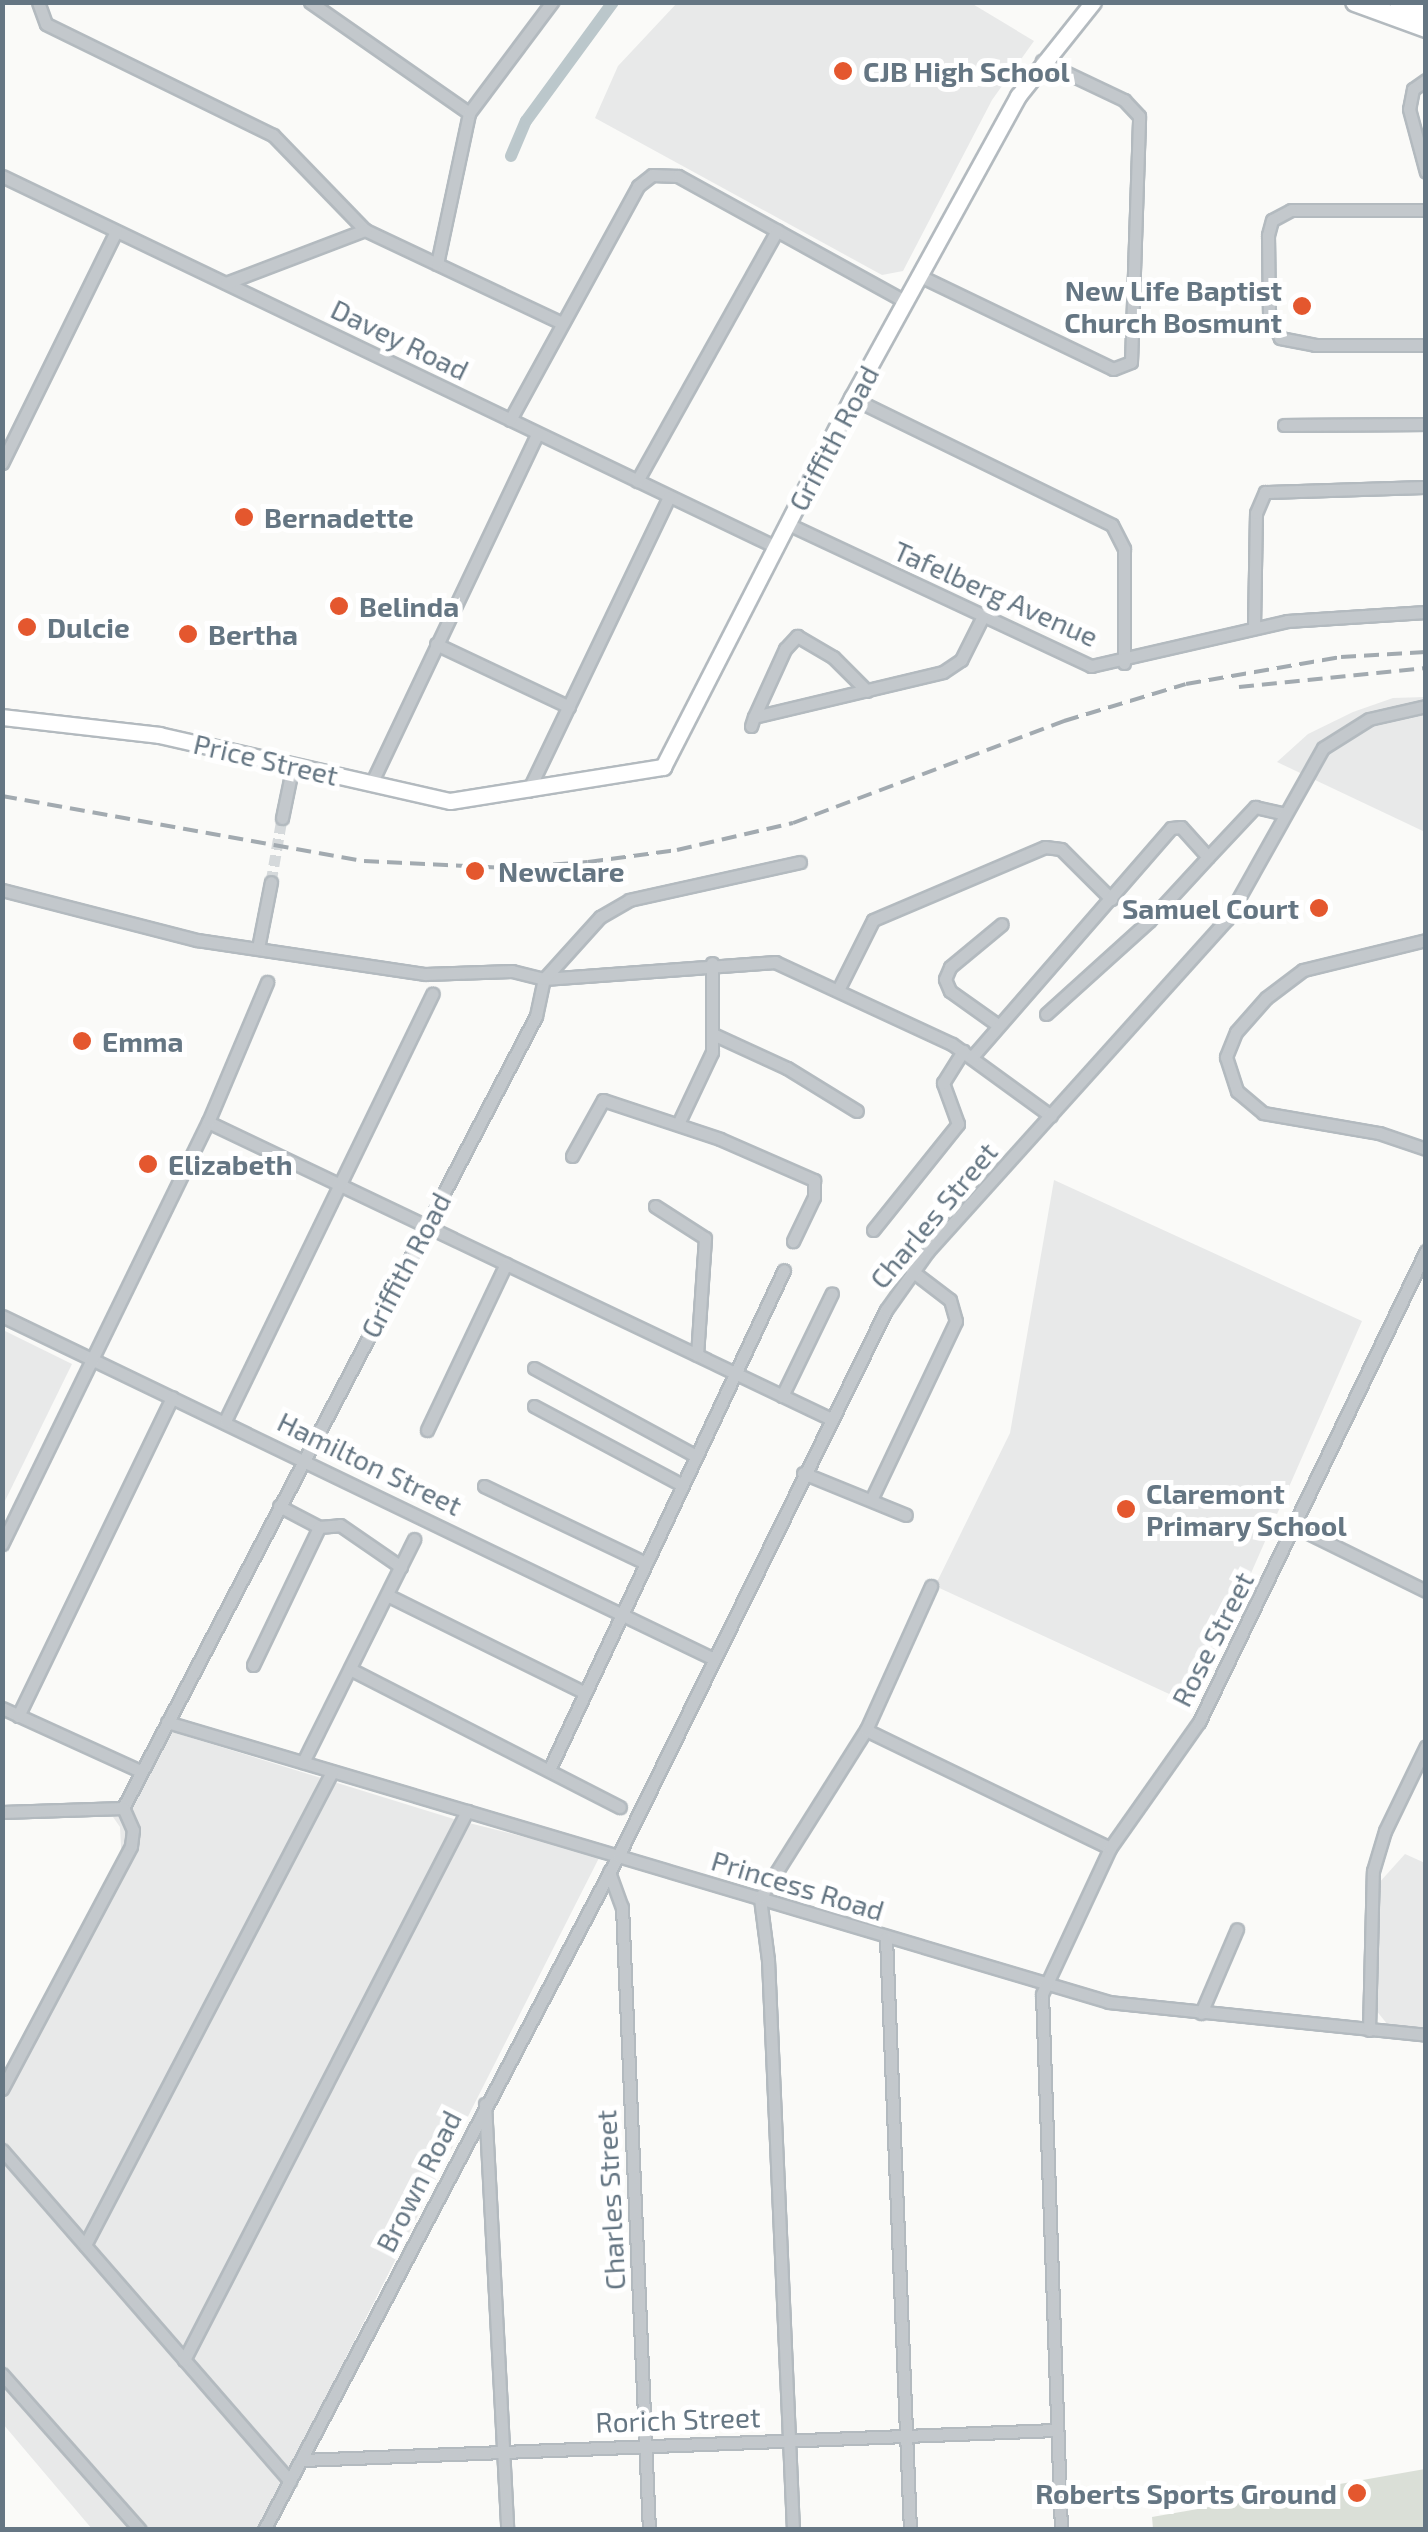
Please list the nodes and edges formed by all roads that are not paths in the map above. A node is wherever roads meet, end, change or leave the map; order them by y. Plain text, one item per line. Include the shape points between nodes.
1 (38, 2) edge
2 (310, 2) edge
3 (552, 2) edge
4 (1093, 2) edge
5 (1354, 2) edge
6 (1399, 2) edge
7 (1426, 11) edge
8 (1426, 28) edge
9 (1042, 60) junction
10 (1426, 80) edge
11 (469, 113) junction
12 (1426, 172) edge
13 (2, 176) edge
14 (1426, 210) edge
15 (366, 230) junction
16 (776, 230) junction
17 (116, 232) junction
18 (437, 264) junction
19 (920, 276) junction
20 (226, 283) junction
21 (904, 301) junction
22 (560, 322) junction
23 (1426, 346) edge
24 (852, 398) junction
25 (510, 420) junction
26 (1426, 424) edge
27 (1284, 425) dead end
28 (537, 434) junction
29 (8, 438) edge
30 (2, 463) edge
31 (637, 481) junction
32 (1426, 487) edge
33 (670, 498) junction
34 (788, 524) junction
35 (776, 547) junction
36 (1426, 612) edge
37 (982, 618) junction
38 (1254, 627) junction
39 (436, 644) junction
40 (1124, 663) junction
41 (866, 690) junction
42 (1426, 706) edge
43 (569, 707) junction
44 (2, 717) edge
45 (292, 765) junction
46 (370, 784) junction
47 (528, 791) junction
48 (1285, 814) junction
49 (282, 818) tunnel mouth
50 (1208, 857) junction
51 (800, 862) dead end
52 (270, 882) tunnel mouth
53 (2, 890) edge
54 (1111, 899) junction
55 (1002, 924) dead end
56 (1426, 940) edge
57 (258, 948) junction
58 (712, 962) junction
59 (544, 979) junction
60 (267, 982) dead end
61 (838, 990) junction
62 (432, 994) dead end
63 (1046, 1014) dead end
64 (995, 1023) junction
65 (715, 1035) junction
66 (968, 1054) junction
67 (857, 1111) dead end
68 (1051, 1116) junction
69 (208, 1122) junction
70 (678, 1124) junction
71 (1426, 1149) edge
72 (572, 1156) dead end
73 (337, 1186) junction
74 (655, 1206) dead end
75 (425, 1226) junction
76 (874, 1230) dead end
77 (794, 1240) dead end
78 (1426, 1251) edge
79 (506, 1264) junction
80 (784, 1270) dead end
81 (912, 1270) junction
82 (832, 1293) dead end
83 (2, 1316) edge
84 (697, 1355) junction
85 (92, 1359) junction
86 (534, 1368) dead end
87 (734, 1373) junction
88 (782, 1396) junction
89 (172, 1397) junction
90 (534, 1406) dead end
91 (830, 1418) junction
92 (225, 1421) junction
93 (427, 1430) dead end
94 (694, 1456) junction
95 (304, 1458) junction
96 (803, 1473) junction
97 (680, 1484) junction
98 (484, 1486) dead end
99 (871, 1500) junction
100 (278, 1506) junction
101 (906, 1515) dead end
102 (1294, 1526) junction
103 (319, 1527) junction
104 (414, 1539) dead end
105 (2, 1544) edge
106 (643, 1562) junction
107 (401, 1567) junction
108 (931, 1586) dead end
109 (1426, 1591) edge
110 (387, 1595) junction
111 (619, 1612) junction
112 (714, 1658) junction
113 (253, 1665) dead end
114 (350, 1669) junction
115 (585, 1693) junction
116 (2, 1708) edge
117 (18, 1716) junction
118 (167, 1722) junction
119 (866, 1730) junction
120 (1426, 1746) edge
121 (303, 1762) junction
122 (549, 1770) junction
123 (140, 1771) junction
124 (332, 1772) junction
125 (620, 1807) dead end
126 (123, 1808) junction
127 (2, 1812) edge
128 (467, 1812) junction
129 (1110, 1848) junction
130 (618, 1856) junction
131 (608, 1872) junction
132 (760, 1898) junction
133 (1237, 1929) dead end
134 (886, 1938) junction
135 (1048, 1983) junction
136 (1201, 2013) junction
137 (1369, 2030) junction
138 (1426, 2036) edge
139 (2, 2089) edge
140 (485, 2104) junction
141 (2, 2150) edge
142 (85, 2245) junction
143 (184, 2360) junction
144 (2, 2374) edge
145 (1056, 2430) junction
146 (905, 2436) junction
147 (788, 2440) junction
148 (646, 2446) junction
149 (504, 2451) junction
150 (302, 2460) junction
151 (290, 2481) junction
152 (140, 2530) edge
153 (264, 2530) edge
154 (507, 2530) edge
155 (650, 2530) edge
156 (792, 2530) edge
157 (910, 2530) edge
158 (1061, 2530) edge

1 - 15 street via 41,19 54,28 273,136
2 - 11 street
3 - 11 street
4 - 9 street, Griffith Road
5 - 8 main road
6 - 7 main road
9 - 19 street, Griffith Road
9 - 19 street via 1124,100 1139,116 1131,362 1113,369
10 - 12 street via 1413,89 1408,109
11 - 18 street
13 - 17 street, Davey Road
14 - 23 street via 1291,210 1272,220 1268,235 1269,312 1280,338 1315,345
15 - 18 street
15 - 20 street
16 - 21 street
16 - 22 street via 678,176 652,175 638,186
16 - 31 street
17 - 20 street, Davey Road
17 - 29 street
18 - 22 street
19 - 21 street, Griffith Road
20 - 25 street, Davey Road
21 - 24 street, Griffith Road
22 - 25 street
24 - 34 street, Griffith Road
24 - 40 street via 1112,524 1124,550
25 - 28 street, Davey Road
26 - 27 street
28 - 31 street, Davey Road
28 - 39 street
29 - 30 street
31 - 33 street, Davey Road
32 - 38 street via 1265,492 1256,513
33 - 35 street, Davey Road
33 - 43 street
34 - 35 street, Griffith Road
34 - 37 street, Tafelberg Avenue
35 - 47 street, Griffith Road via 670,761 646,774
36 - 38 street, Tafelberg Avenue
37 - 40 street, Tafelberg Avenue via 1079,662
37 - 41 street via 954,666
38 - 40 street, Tafelberg Avenue
39 - 43 street
39 - 46 street
41 - 41 street via 833,656 798,636 785,649 753,721
42 - 48 street, Charles Street via 1344,730 1311,764
43 - 47 street
44 - 45 street, Price Street via 159,735
45 - 46 street, Price Street
45 - 49 street
46 - 47 street, Price Street via 450,801
48 - 50 street via 1255,807
48 - 68 street, Charles Street via 1227,919
50 - 54 street via 1174,826
50 - 63 street via 1149,922
51 - 59 street, Griffith Road via 628,900 600,917
52 - 57 street
53 - 57 street via 181,937
54 - 61 street via 1061,849 1045,847 873,920
54 - 64 street via 1050,972
55 - 64 street via 950,967 945,980 950,991
56 - 71 street via 1303,970 1236,1032 1226,1058 1237,1091 1262,1113
57 - 59 street via 425,974 512,971
58 - 59 street
58 - 61 street via 774,962
58 - 65 street
59 - 75 street, Griffith Road via 536,1016
60 - 69 street
61 - 66 street
62 - 73 street
64 - 66 street
65 - 67 street
65 - 70 street
66 - 68 street
66 - 76 street via 943,1084 958,1124
68 - 81 street, Charles Street
69 - 73 street
69 - 85 street
70 - 72 street via 604,1100
70 - 77 street via 814,1180 814,1197
73 - 75 street
73 - 92 street
74 - 84 street via 705,1238
75 - 79 street
75 - 95 street, Griffith Road
78 - 102 street, Rose Street
79 - 84 street
79 - 93 street
80 - 87 street
81 - 91 street, Charles Street
81 - 99 street via 950,1300 956,1321
82 - 88 street
83 - 85 street, Hamilton Street
84 - 87 street
85 - 89 street, Hamilton Street
85 - 105 street
86 - 94 street
87 - 88 street
87 - 94 street
88 - 91 street
89 - 92 street, Hamilton Street
89 - 117 street
90 - 97 street
91 - 96 street, Charles Street
92 - 95 street, Hamilton Street
94 - 97 street
95 - 100 street, Griffith Road
95 - 111 street, Hamilton Street
96 - 99 street
96 - 112 street, Charles Street
97 - 106 street
98 - 106 street
99 - 101 street
100 - 103 street
100 - 118 street, Griffith Road
102 - 109 street
102 - 129 street, Rose Street via 1199,1722
103 - 107 street via 340,1526
103 - 113 street
104 - 107 street
106 - 111 street
107 - 110 street
108 - 119 street
110 - 114 street
110 - 115 street
111 - 112 street, Hamilton Street
111 - 115 street
112 - 130 street, Charles Street
114 - 121 street
114 - 122 street
115 - 122 street
116 - 117 street
117 - 123 street
118 - 121 street, Princess Road
118 - 123 street, Griffith Road
119 - 129 street
119 - 132 street
120 - 137 street via 1384,1831 1374,1871
121 - 124 street, Princess Road
122 - 125 street
123 - 126 street, Griffith Road
124 - 128 street, Princess Road
124 - 142 street
126 - 127 street
126 - 139 street via 133,1830 131,1846
128 - 130 street, Princess Road
128 - 143 street
129 - 135 street, Rose Street
130 - 131 street, Brown Road
130 - 132 street, Princess Road
131 - 140 street, Brown Road
131 - 148 street, Charles Street via 622,1907
132 - 134 street, Princess Road
132 - 147 street
133 - 136 street
134 - 135 street, Princess Road
134 - 146 street
135 - 136 street, Princess Road via 1124,2005
135 - 145 street, Rose Street via 1039,2011
136 - 137 street, Princess Road
137 - 138 street, Princess Road
140 - 149 street
140 - 150 street, Brown Road
141 - 142 street
142 - 143 street
143 - 151 street
144 - 152 street
145 - 146 street, Rorich Street
145 - 158 street, Rose Street
146 - 147 street, Rorich Street
146 - 157 street
147 - 148 street, Rorich Street
147 - 156 street
148 - 149 street, Rorich Street
148 - 155 street, Charles Street
149 - 150 street, Rorich Street
149 - 154 street
150 - 151 street, Brown Road
151 - 153 street, Brown Road

